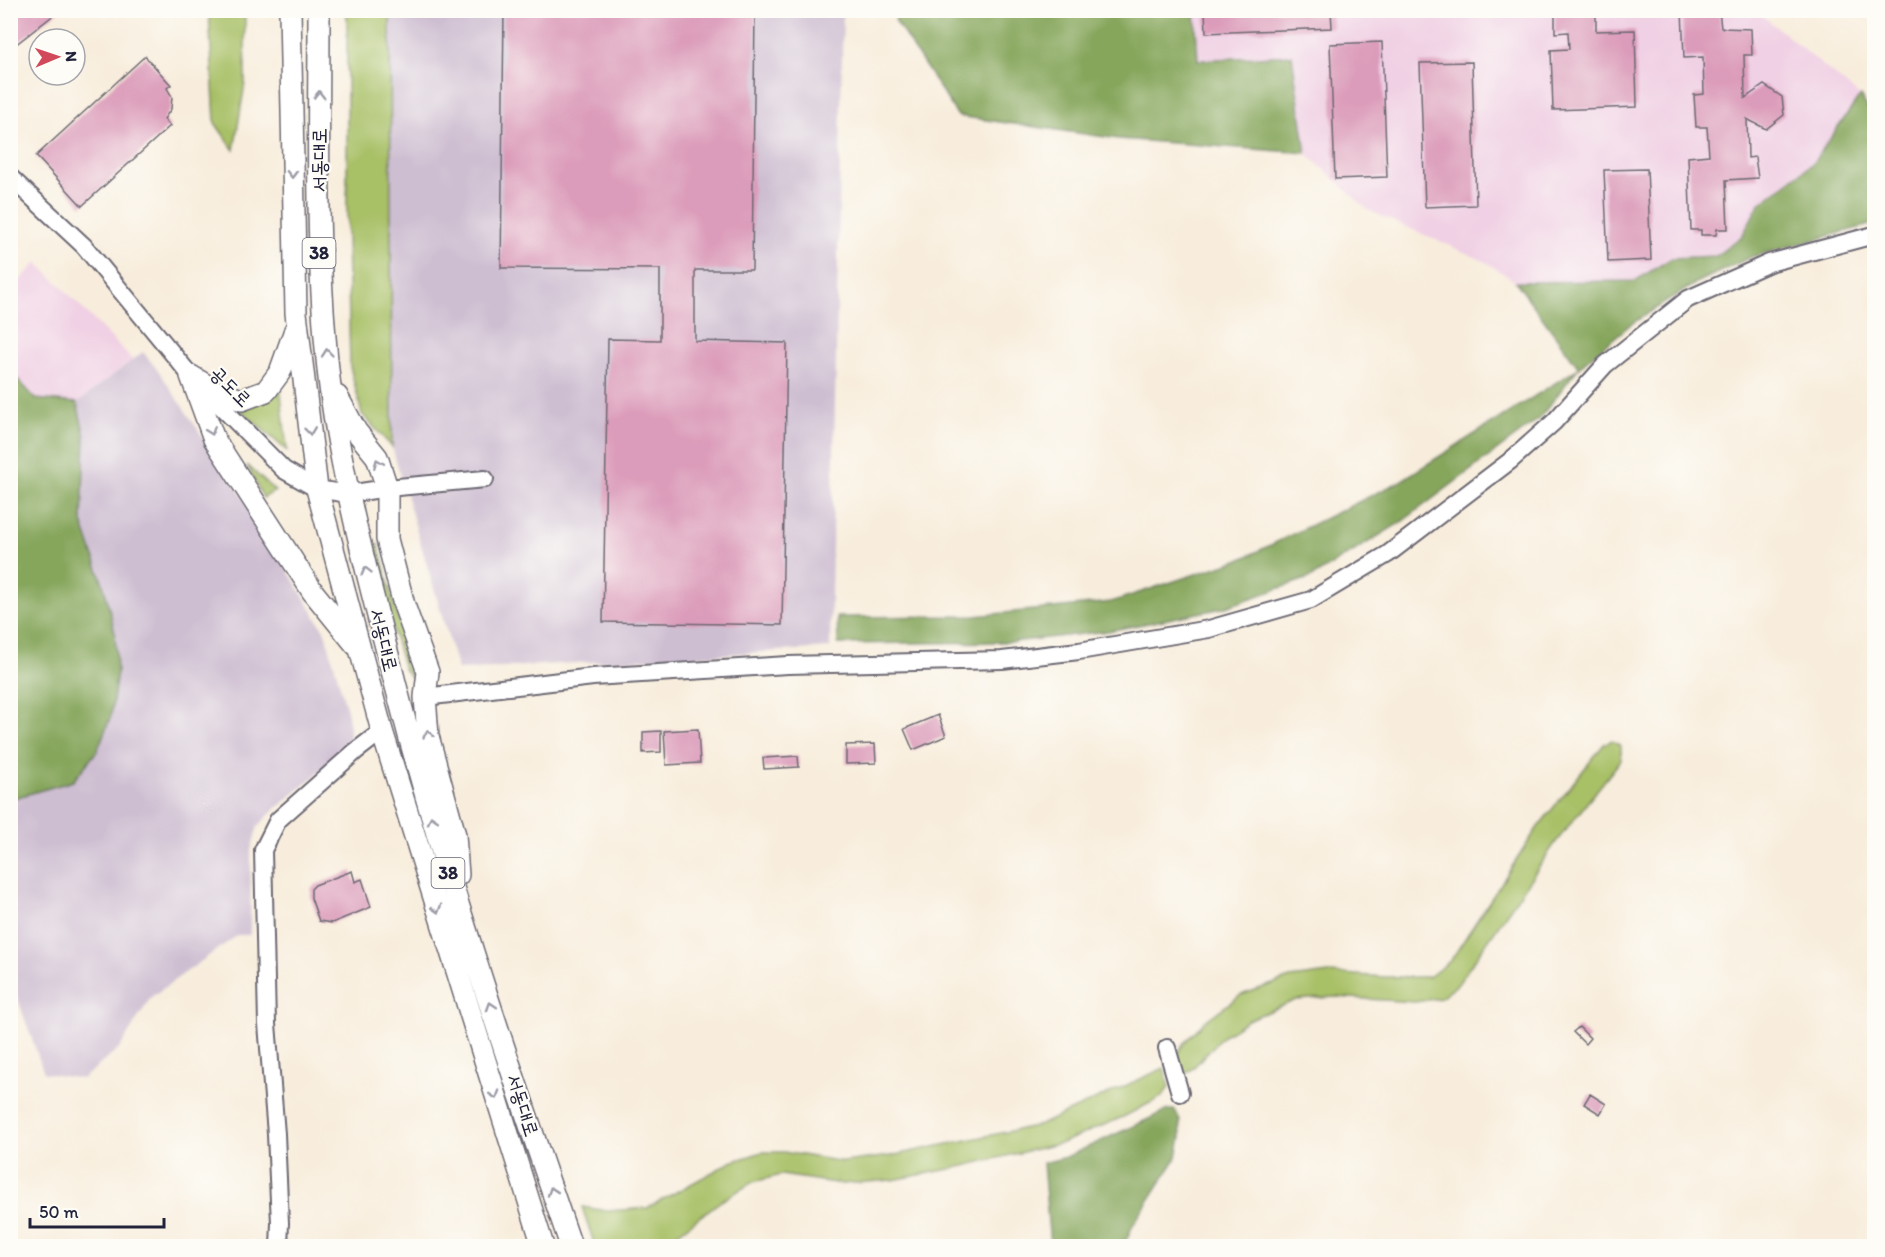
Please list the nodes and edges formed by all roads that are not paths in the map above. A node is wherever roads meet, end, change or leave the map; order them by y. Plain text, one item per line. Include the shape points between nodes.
1 (290, 10) edge
2 (319, 10) edge
3 (10, 177) edge
4 (1875, 235) edge
5 (297, 324) junction
6 (191, 376) junction
7 (330, 385) junction
8 (485, 479) dead end
9 (387, 488) junction
10 (317, 489) junction
11 (348, 494) junction
12 (361, 651) junction
13 (425, 698) junction
14 (382, 731) junction
15 (460, 914) junction
16 (1167, 1048) dead end
17 (1180, 1093) dead end
18 (279, 1246) edge
19 (543, 1246) edge
20 (571, 1246) edge

1 -> 5 main road, 서동대로 / 38
7 -> 2 main road, 서동대로 / 38 via 319,251
3 - 6 street, 공도로 via 84,246
4 - 13 street via 1769,263 1688,299 1605,365 1554,422 1509,461 1388,554 1311,600 1209,629 1002,660 788,665 593,677
5 - 6 main road via 280,372 266,391 242,400 217,392
5 -> 10 main road, 서동대로 / 38
6 - 10 street, 공도로 via 284,470
6 -> 12 main road via 214,439 313,592
9 -> 7 main road via 377,457 356,431
7 - 11 main road, 서동대로 / 38
8 - 9 street, 공도로
9 - 11 street, 공도로
9 - 13 main road via 387,539 428,672
10 - 11 street, 공도로
10 - 12 main road, 서동대로 / 38
15 -> 11 main road, 서동대로 / 38 via 412,750
12 - 14 main road, 서동대로 / 38
15 -> 13 main road via 455,835 428,736
14 - 18 street via 278,820 263,850 267,1024 276,1134
14 -> 19 main road, 서동대로 / 38
20 -> 15 main road, 서동대로 / 38
16 - 17 street

